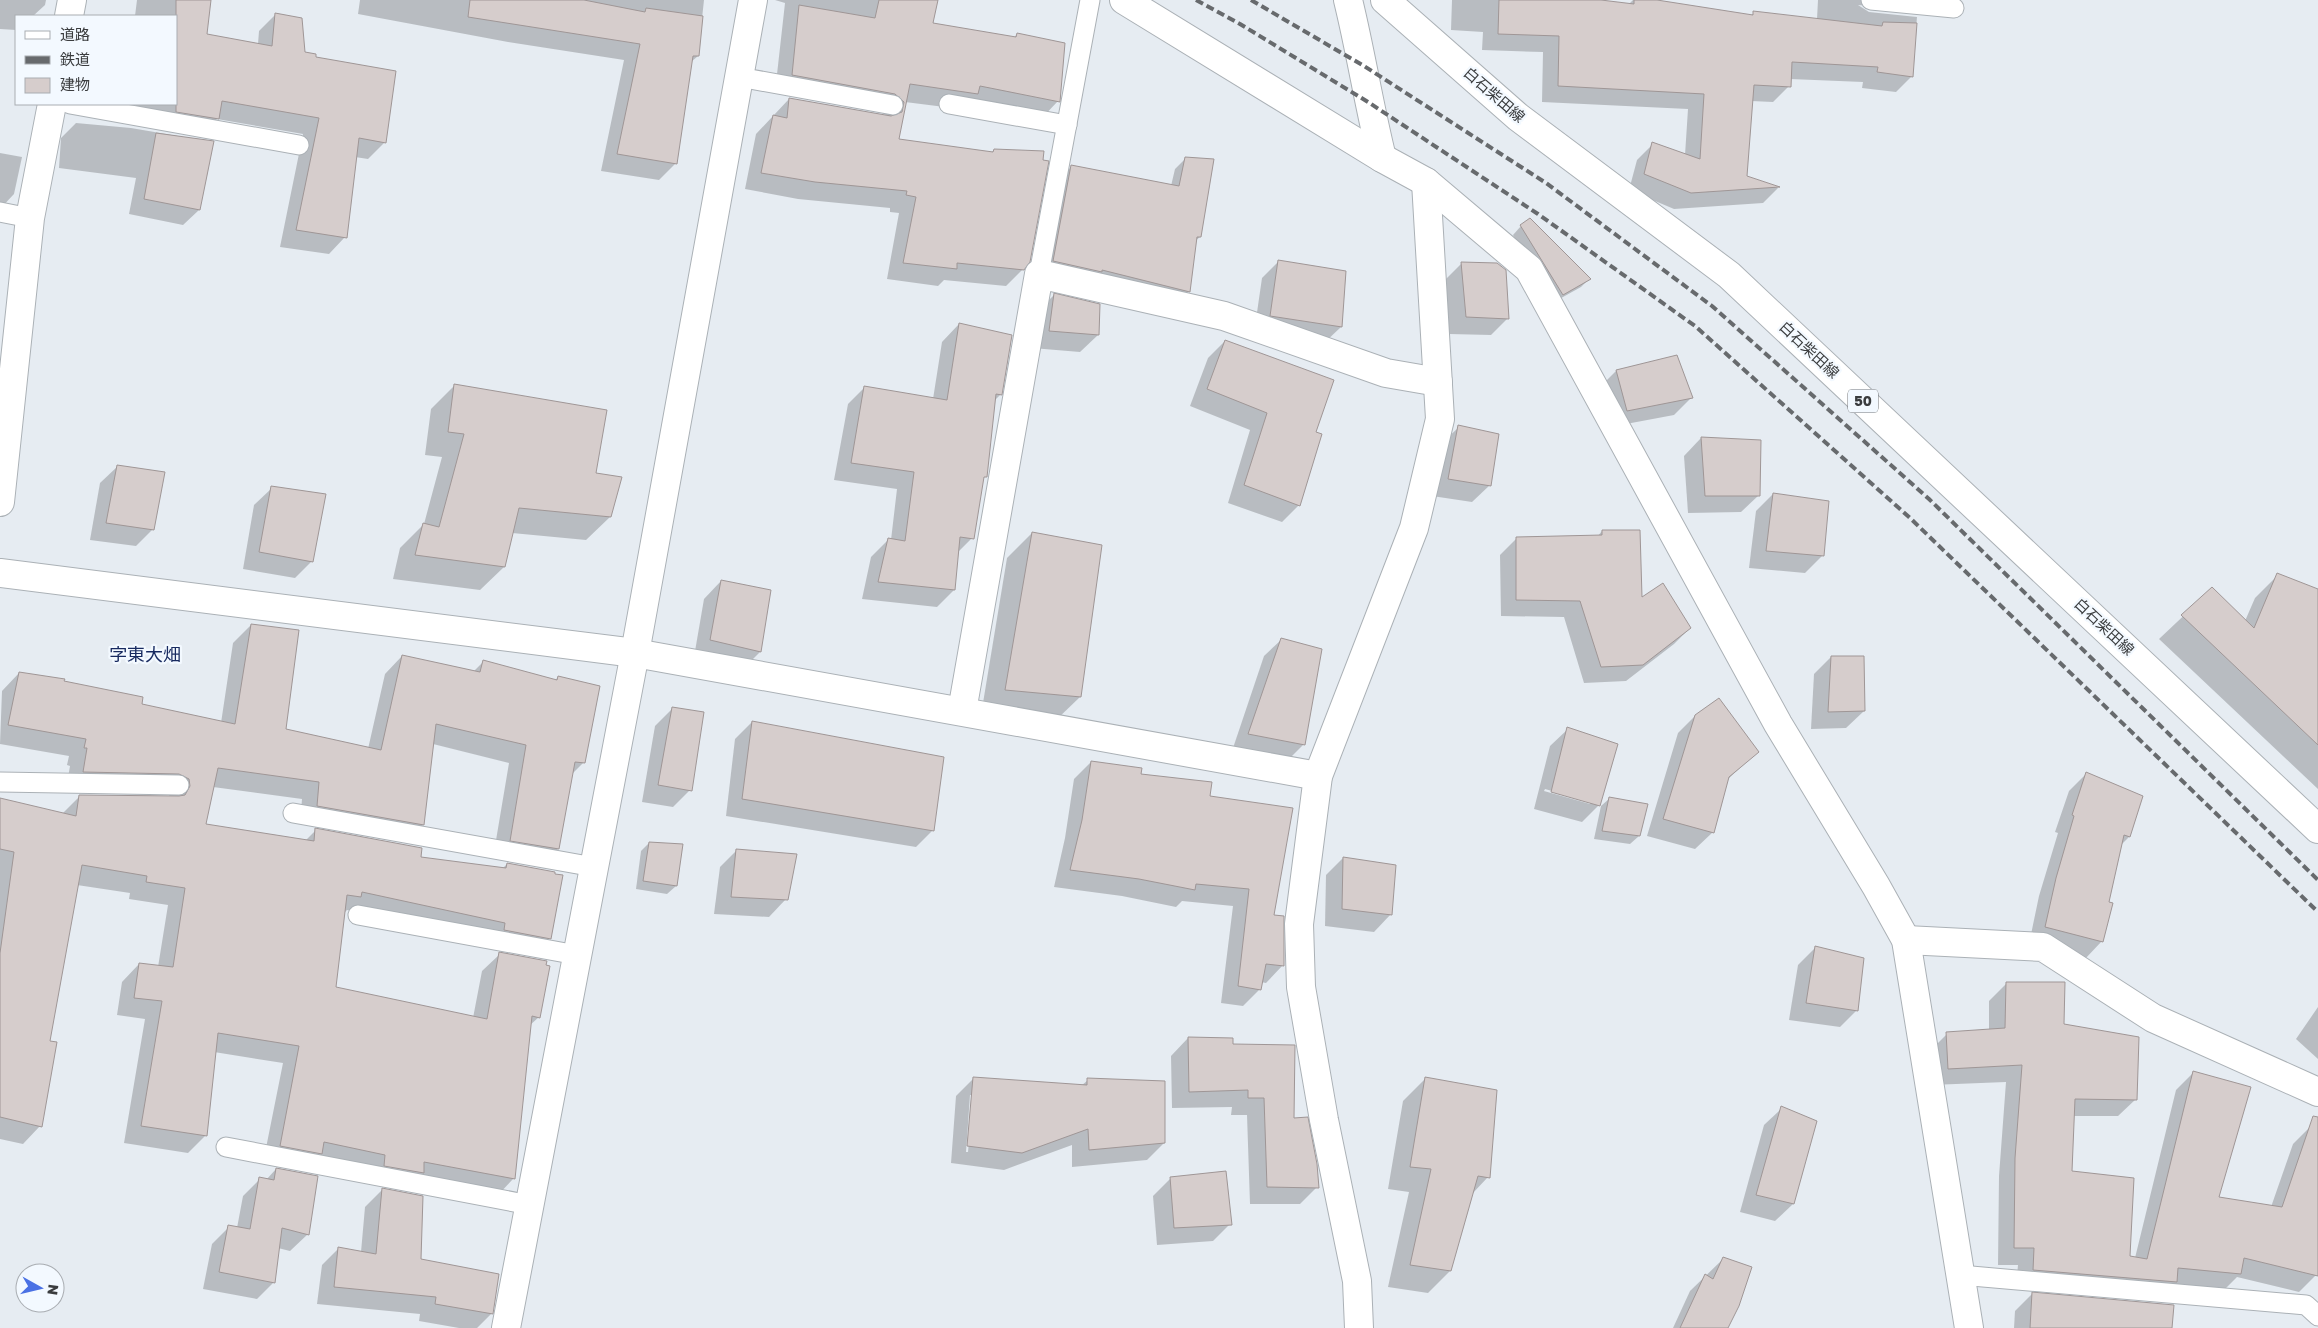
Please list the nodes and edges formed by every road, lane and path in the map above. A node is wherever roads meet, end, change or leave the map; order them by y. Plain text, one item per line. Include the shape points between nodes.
1 (72, 0) edge
2 (1090, 0) edge
3 (1124, 0) edge
4 (1348, 0) edge
5 (1385, 0) edge
6 (1870, 0) edge
7 (747, 1) edge
8 (1954, 8) dead end
9 (69, 15) edge
10 (739, 77) junction
11 (949, 104) dead end
12 (52, 105) edge
13 (76, 105) edge
14 (893, 105) dead end
15 (1067, 125) junction
16 (299, 145) dead end
17 (1382, 158) junction
18 (1426, 182) junction
19 (0, 212) edge
20 (30, 218) junction
21 (1039, 274) junction
22 (1438, 382) junction
23 (0, 502) edge
24 (0, 573) edge
25 (635, 653) junction
26 (962, 711) junction
27 (1318, 776) junction
28 (0, 782) edge
29 (179, 785) dead end
30 (293, 813) dead end
31 (2318, 829) edge
32 (594, 867) junction
33 (358, 915) dead end
34 (1906, 940) junction
35 (577, 955) junction
36 (2318, 1092) edge
37 (226, 1147) dead end
38 (530, 1205) junction
39 (1960, 1275) junction
40 (2318, 1316) edge
41 (506, 1328) edge
42 (1359, 1328) edge
43 (1969, 1328) edge

1 - 9 street
2 - 15 lane
3 - 17 street
4 - 17 street
5 - 31 street, 白石柴田線 / 50 via 1518,117 1729,275
6 - 8 lane
7 - 10 street
10 - 14 lane
10 - 25 street
11 - 15 lane
12 - 20 street
13 - 16 lane
15 - 21 lane
17 - 18 street
18 - 22 street
18 - 34 street via 1529,269 1778,724
19 - 20 lane
20 - 23 street
21 - 22 street via 1224,316 1386,373
21 - 26 street
22 - 27 street via 1440,419 1414,528
24 - 25 street
25 - 26 street
25 - 32 street
26 - 27 street
27 - 42 street via 1299,924 1301,988 1357,1281
28 - 29 lane
30 - 32 lane
32 - 35 street
33 - 35 lane
34 - 36 street via 2043,947 2153,1018
34 - 39 street
35 - 38 street
37 - 38 lane
38 - 41 street
39 - 40 lane via 2306,1305
39 - 43 street

